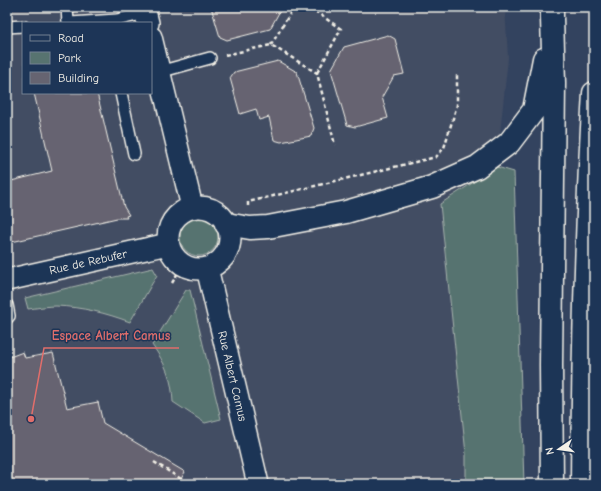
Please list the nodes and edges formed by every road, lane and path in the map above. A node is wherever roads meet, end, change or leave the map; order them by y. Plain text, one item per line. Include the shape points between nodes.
1 (67, 7) edge
2 (294, 7) edge
3 (309, 7) edge
4 (552, 13) edge
5 (146, 14) edge
6 (69, 22) edge
7 (85, 22) edge
8 (22, 26) edge
9 (7, 27) edge
10 (271, 45) junction
11 (154, 54) edge
12 (210, 58) joint
13 (317, 73) junction
14 (457, 74) dead end
15 (594, 93) edge
16 (121, 94) edge
17 (335, 145) dead end
18 (134, 154) dead end
19 (192, 207) junction
20 (226, 224) junction
21 (250, 228) junction
22 (168, 244) junction
23 (183, 264) junction
24 (207, 268) junction
25 (7, 280) edge
26 (172, 283) dead end
27 (7, 305) edge
28 (7, 318) edge
29 (154, 462) dead end
30 (184, 484) edge
31 (258, 484) edge
32 (552, 484) edge
33 (582, 484) edge

1 - 6 lane
2 - 10 path
3 - 13 path via 341,29
4 - 21 highway via 534,110 509,144 477,168 432,187 346,212
4 - 32 highway
5 - 7 lane via 117,20
8 - 9 lane
10 - 12 path
10 - 13 path
11 - 12 lane
11 - 19 street
13 - 17 path
14 - 21 path via 457,105 444,148 436,156 248,202
15 - 33 highway via 583,361
16 - 18 lane
19 - 20 street via 212,210 220,215
19 - 22 street via 183,211 170,225
20 - 21 highway
20 - 24 street via 229,232 227,250 222,258
22 - 23 street via 176,259
22 - 25 street, Rue de Rebufer
23 - 24 street via 190,268
23 - 26 path
24 - 31 street, Rue Albert Camus
27 - 28 lane
29 - 30 path via 181,479

